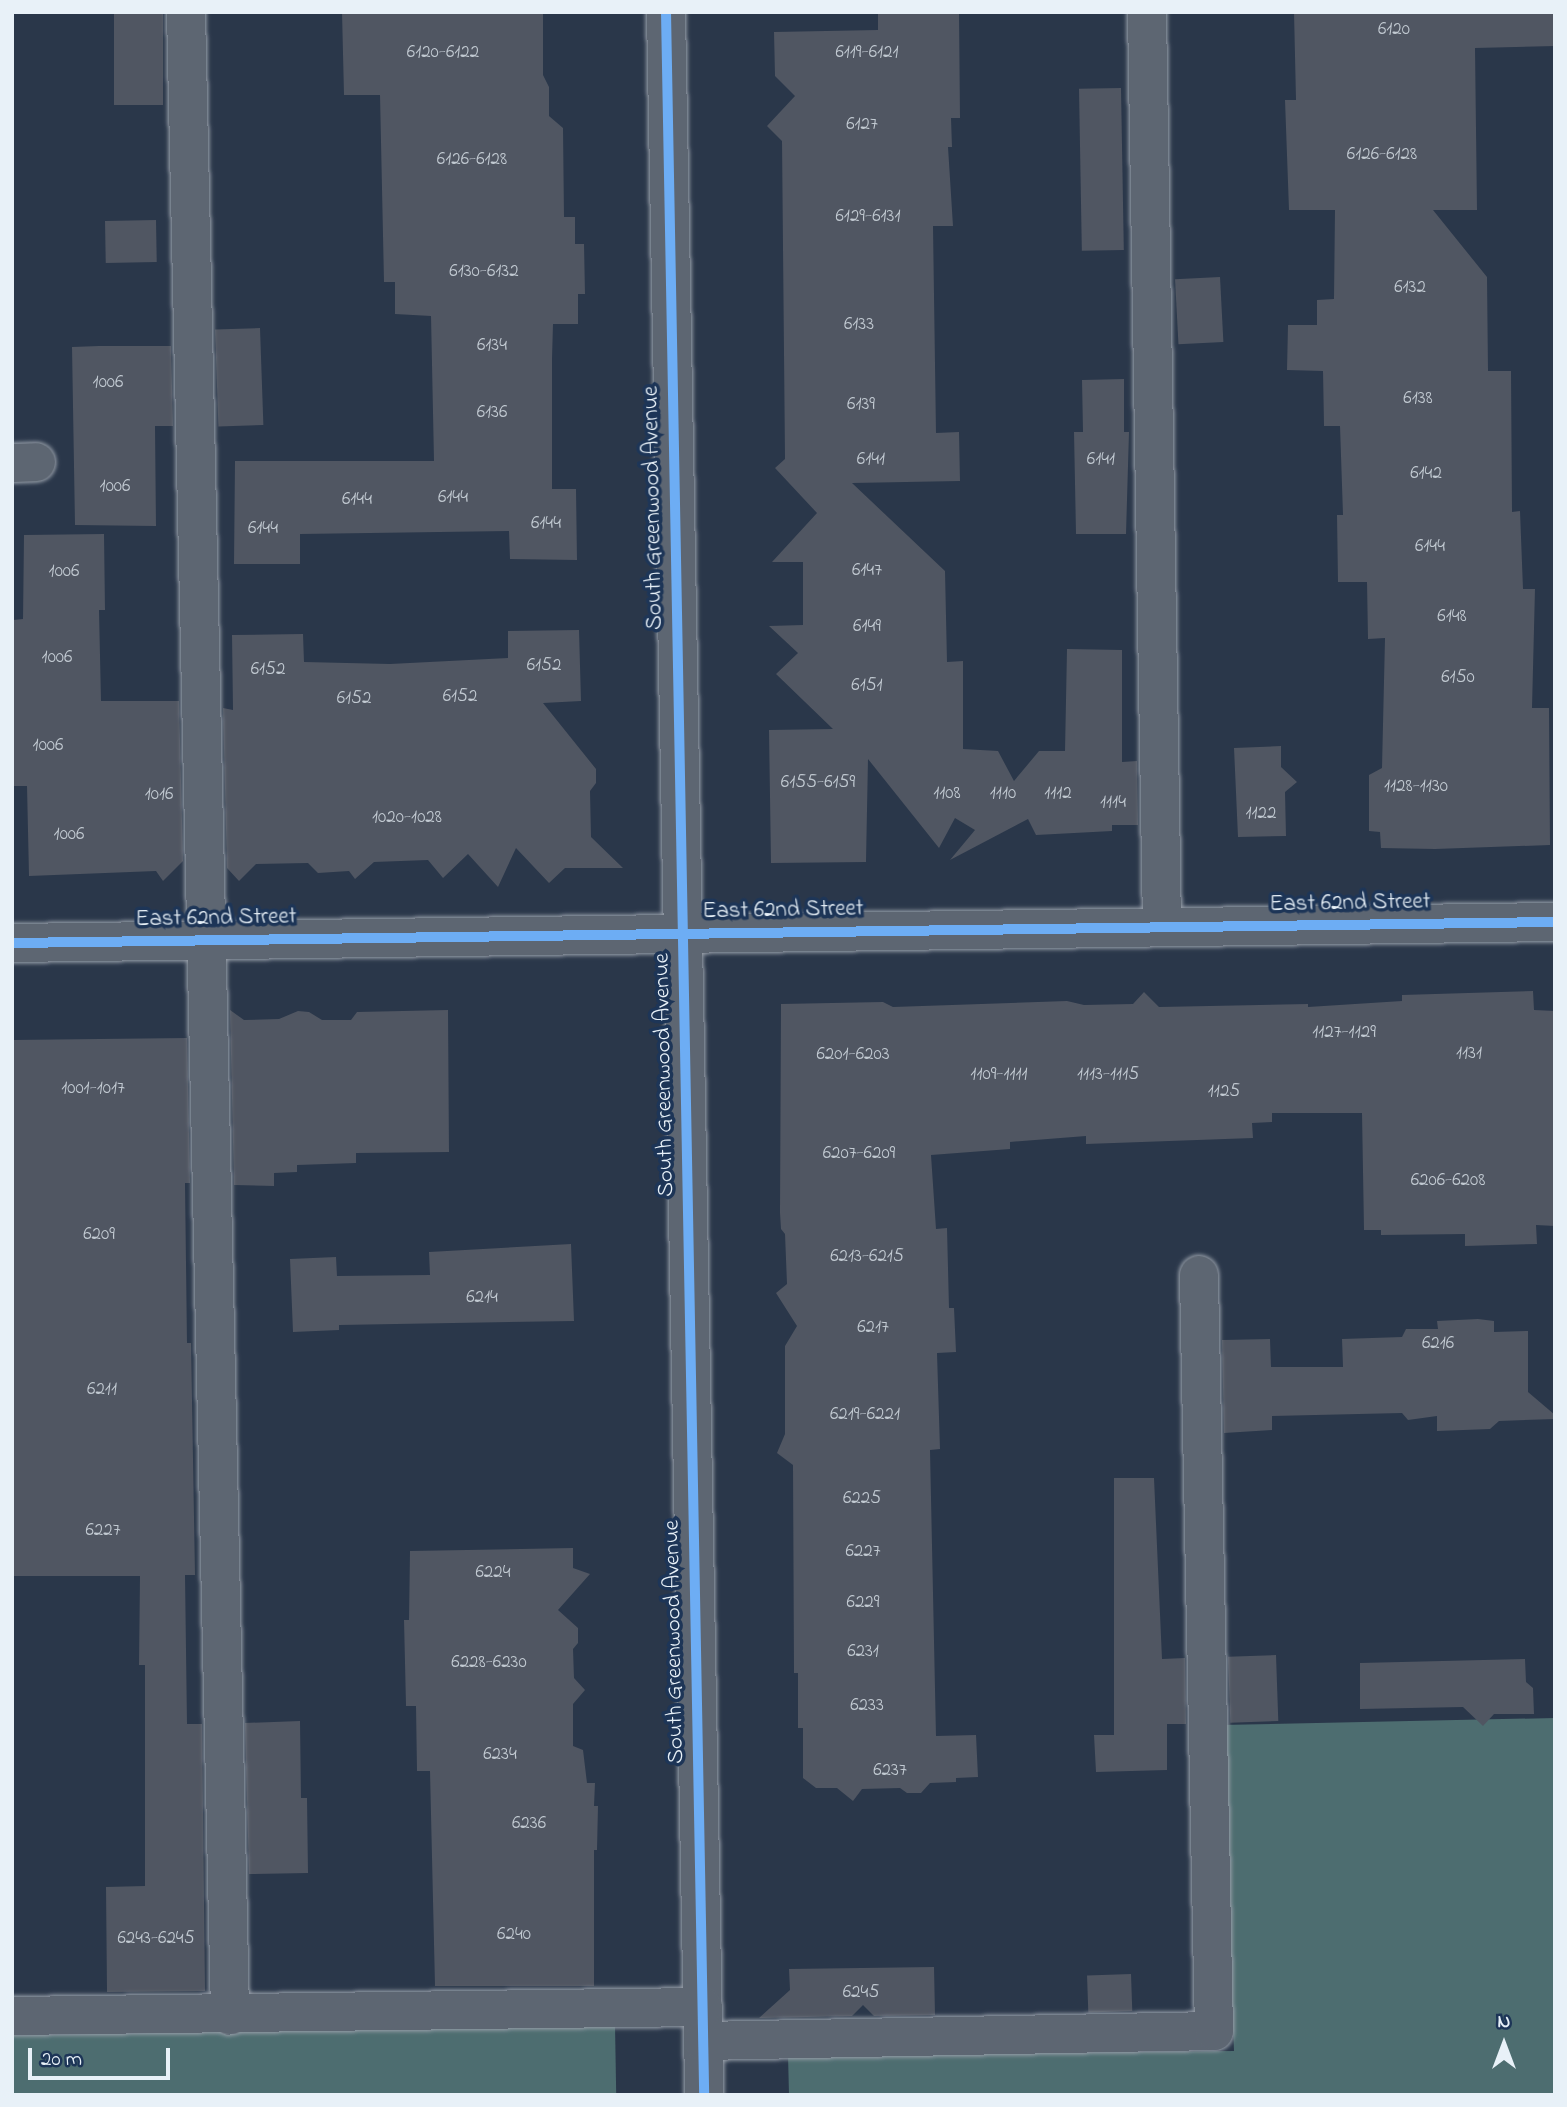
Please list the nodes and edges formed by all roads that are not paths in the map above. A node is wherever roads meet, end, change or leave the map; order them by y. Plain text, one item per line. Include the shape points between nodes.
1 (186, 12) edge
2 (666, 12) edge
3 (1147, 12) edge
4 (1555, 922) edge
5 (1162, 927) junction
6 (683, 933) junction
7 (206, 940) junction
8 (12, 943) edge
9 (1199, 1275) dead end
10 (12, 2016) edge
11 (230, 2016) junction
12 (703, 2024) junction
13 (704, 2095) edge

1 - 7 street
2 - 6 street, South Greenwood Avenue
3 - 5 street
4 - 5 street, East 62nd Street
5 - 6 street, East 62nd Street
6 - 7 street, East 62nd Street
6 - 12 street, South Greenwood Avenue
7 - 8 street, East 62nd Street
7 - 11 street
9 - 12 street via 1214,2031
10 - 11 street
11 - 12 street
12 - 13 street, South Greenwood Avenue

